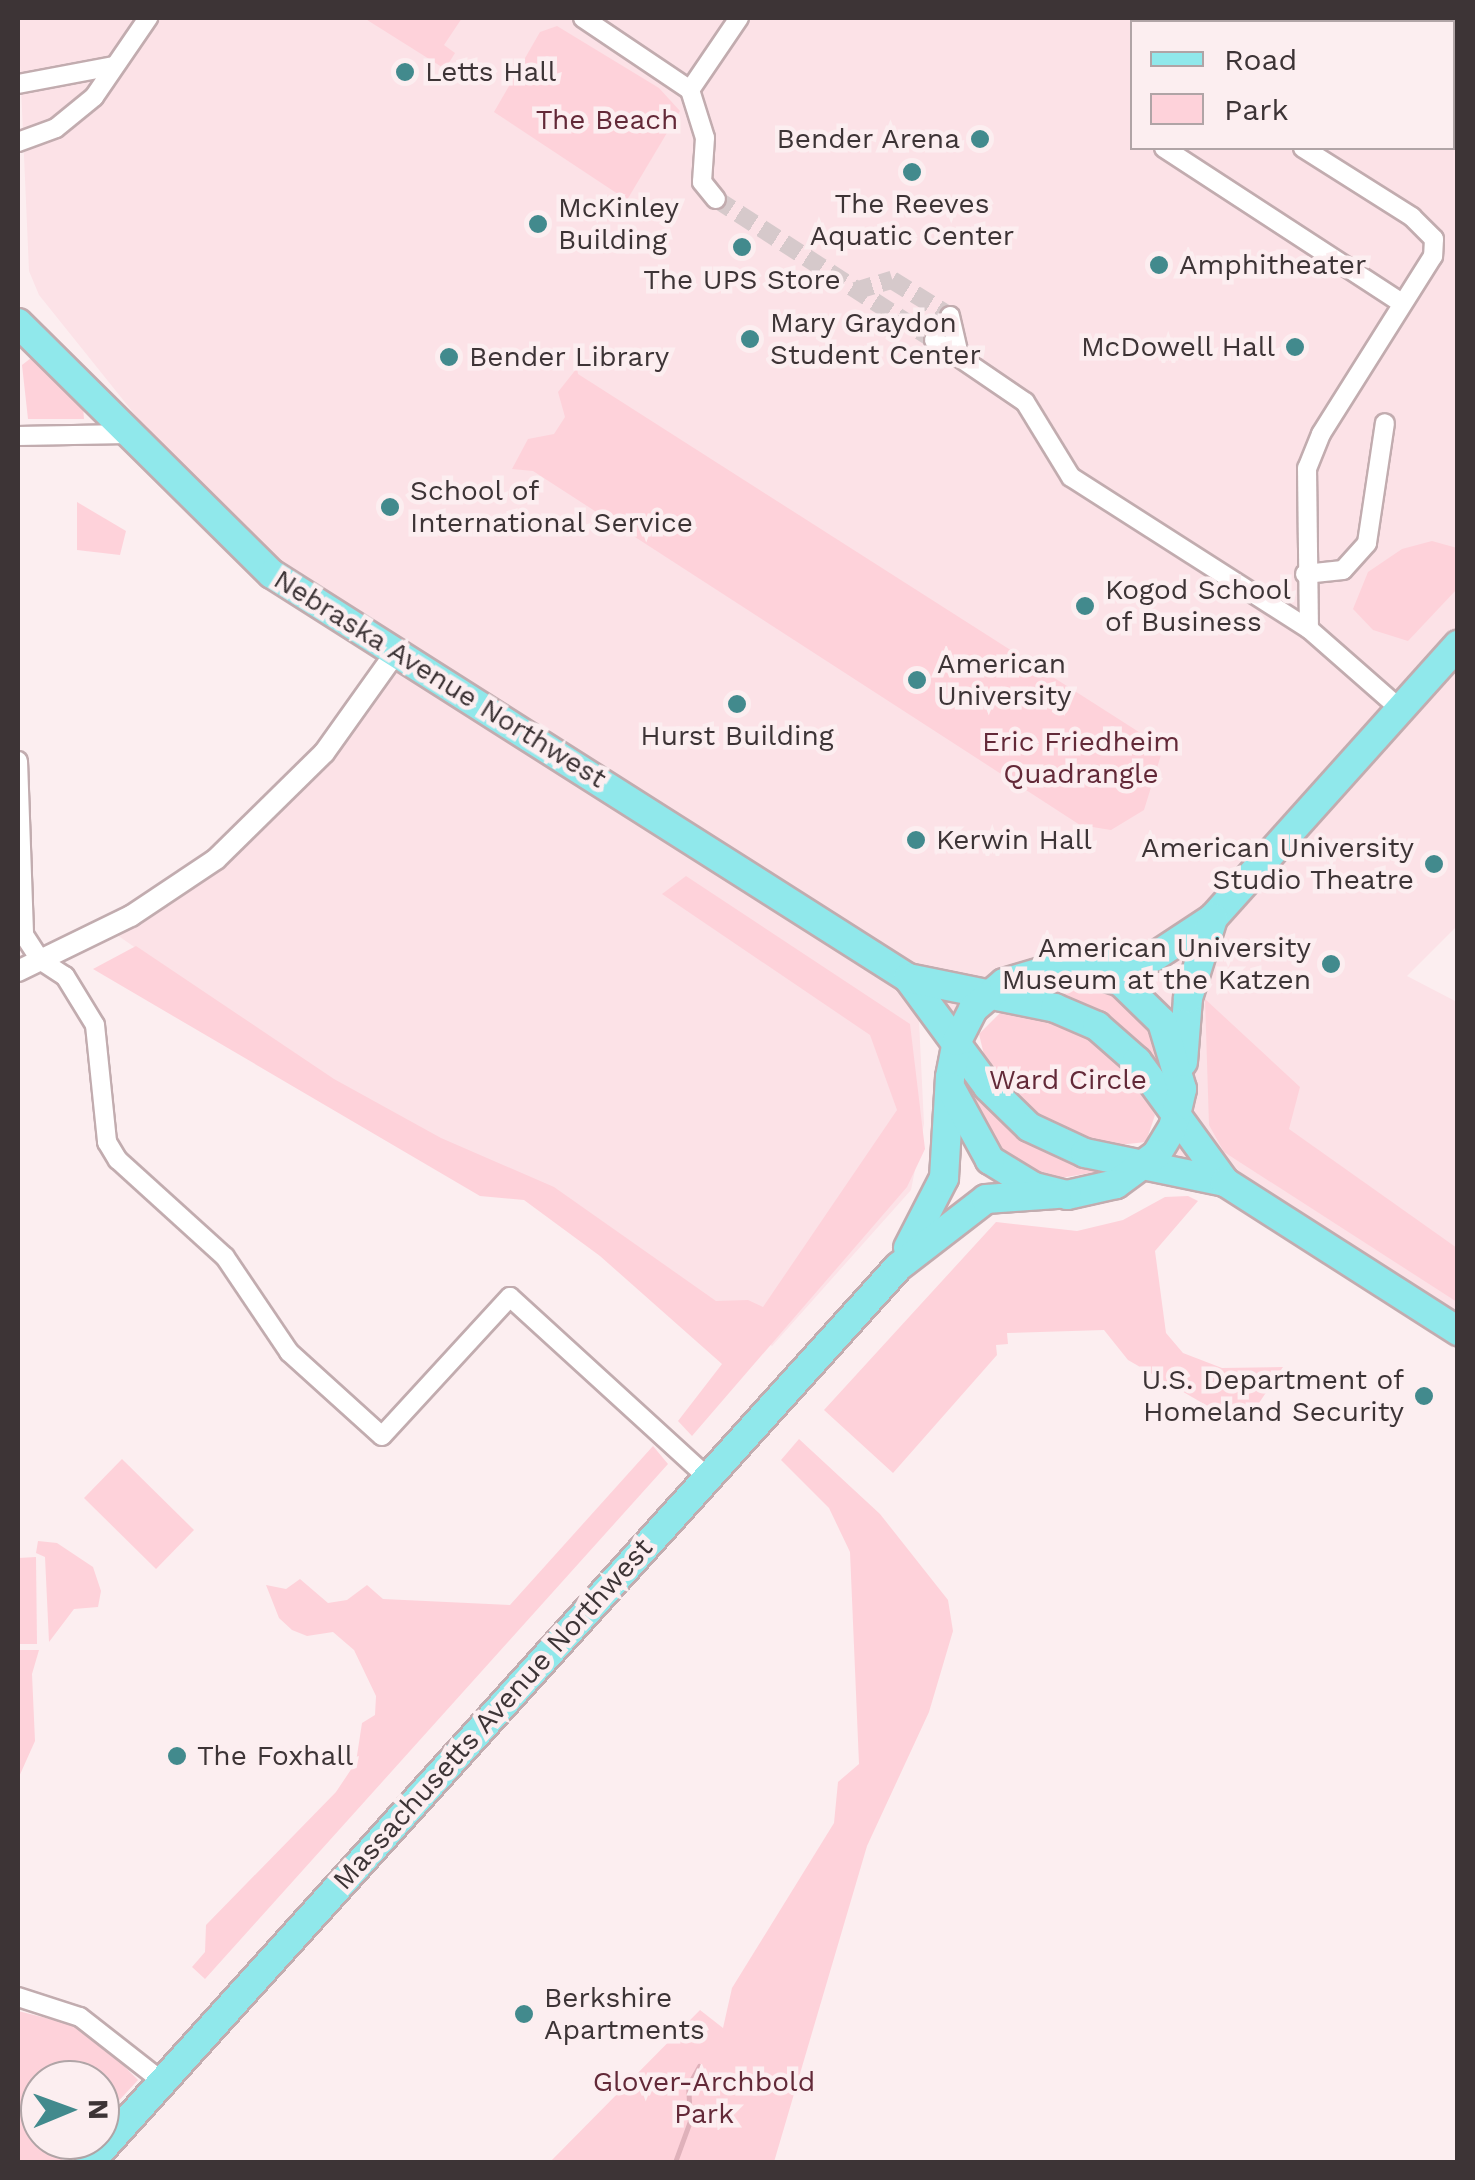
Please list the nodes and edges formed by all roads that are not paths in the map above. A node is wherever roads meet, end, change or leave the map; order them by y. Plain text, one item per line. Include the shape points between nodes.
1 (583, 18) edge
2 (739, 18) edge
3 (146, 20) edge
4 (112, 66) junction
5 (18, 84) edge
6 (690, 90) junction
7 (18, 142) edge
8 (1167, 150) edge
9 (1306, 150) edge
10 (716, 199) tunnel mouth
11 (1402, 303) junction
12 (950, 316) tunnel mouth
13 (18, 324) edge
14 (934, 340) tunnel mouth
15 (960, 354) junction
16 (1385, 423) dead end
17 (128, 434) junction
18 (18, 436) edge
19 (1305, 574) junction
20 (1309, 629) junction
21 (1458, 645) edge
22 (394, 655) junction
23 (1400, 709) junction
24 (18, 761) edge
25 (1213, 918) junction
26 (40, 960) junction
27 (1068, 964) junction
28 (18, 970) edge
29 (908, 978) junction
30 (986, 996) junction
31 (957, 1041) junction
32 (950, 1087) junction
33 (1182, 1089) junction
34 (1176, 1118) junction
35 (1146, 1164) junction
36 (1225, 1182) junction
37 (1057, 1194) junction
38 (898, 1267) junction
39 (1458, 1331) edge
40 (706, 1476) junction
41 (18, 1997) edge
42 (163, 2082) junction
43 (90, 2162) edge

1 - 6 street
2 - 6 street
3 - 4 street
4 - 5 street
4 - 7 street via 71,117
6 - 10 street via 706,138 702,182
8 - 11 street
9 - 11 street via 1428,230 1433,256
11 - 19 street via 1306,468
12 - 15 street
13 - 17 main road, Nebraska Avenue Northwest
14 - 15 street
15 - 20 street via 1025,402 1072,476
16 - 19 street via 1367,543 1343,570
17 - 18 street
17 - 22 main road, Nebraska Avenue Northwest via 253,558
19 - 20 street
20 - 23 street
21 - 23 main road
22 - 26 street via 324,753 253,828 158,899
22 - 29 main road, Nebraska Avenue Northwest
23 - 25 main road
24 - 26 street via 24,935
25 - 27 main road via 1154,957
25 - 33 main road via 1188,998
26 - 28 street
26 - 40 street via 64,976 94,1025 101,1122 118,1160 226,1257 289,1352 382,1436 510,1298
27 - 30 main road via 1030,970
27 - 33 main road via 1112,978 1150,1005 1169,1039
29 - 30 main road, Nebraska Avenue Northwest
29 - 31 main road, Nebraska Avenue Northwest
30 - 31 main road
30 - 34 main road, Nebraska Avenue Northwest via 1055,1008 1097,1026 1137,1061
31 - 32 main road, Massachusetts Avenue Northwest
31 - 35 main road, Nebraska Avenue Northwest via 997,1098 1040,1134 1086,1153
32 - 37 main road via 990,1160
32 - 38 main road, Massachusetts Avenue Northwest via 944,1178
33 - 34 main road
34 - 35 main road via 1164,1146
34 - 36 main road
35 - 36 main road
35 - 37 main road, Massachusetts Avenue Northwest via 1108,1188
36 - 39 main road
37 - 38 main road, Massachusetts Avenue Northwest via 986,1199
38 - 40 main road, Massachusetts Avenue Northwest
40 - 42 main road, Massachusetts Avenue Northwest
41 - 42 street via 80,2017
42 - 43 main road, Massachusetts Avenue Northwest

